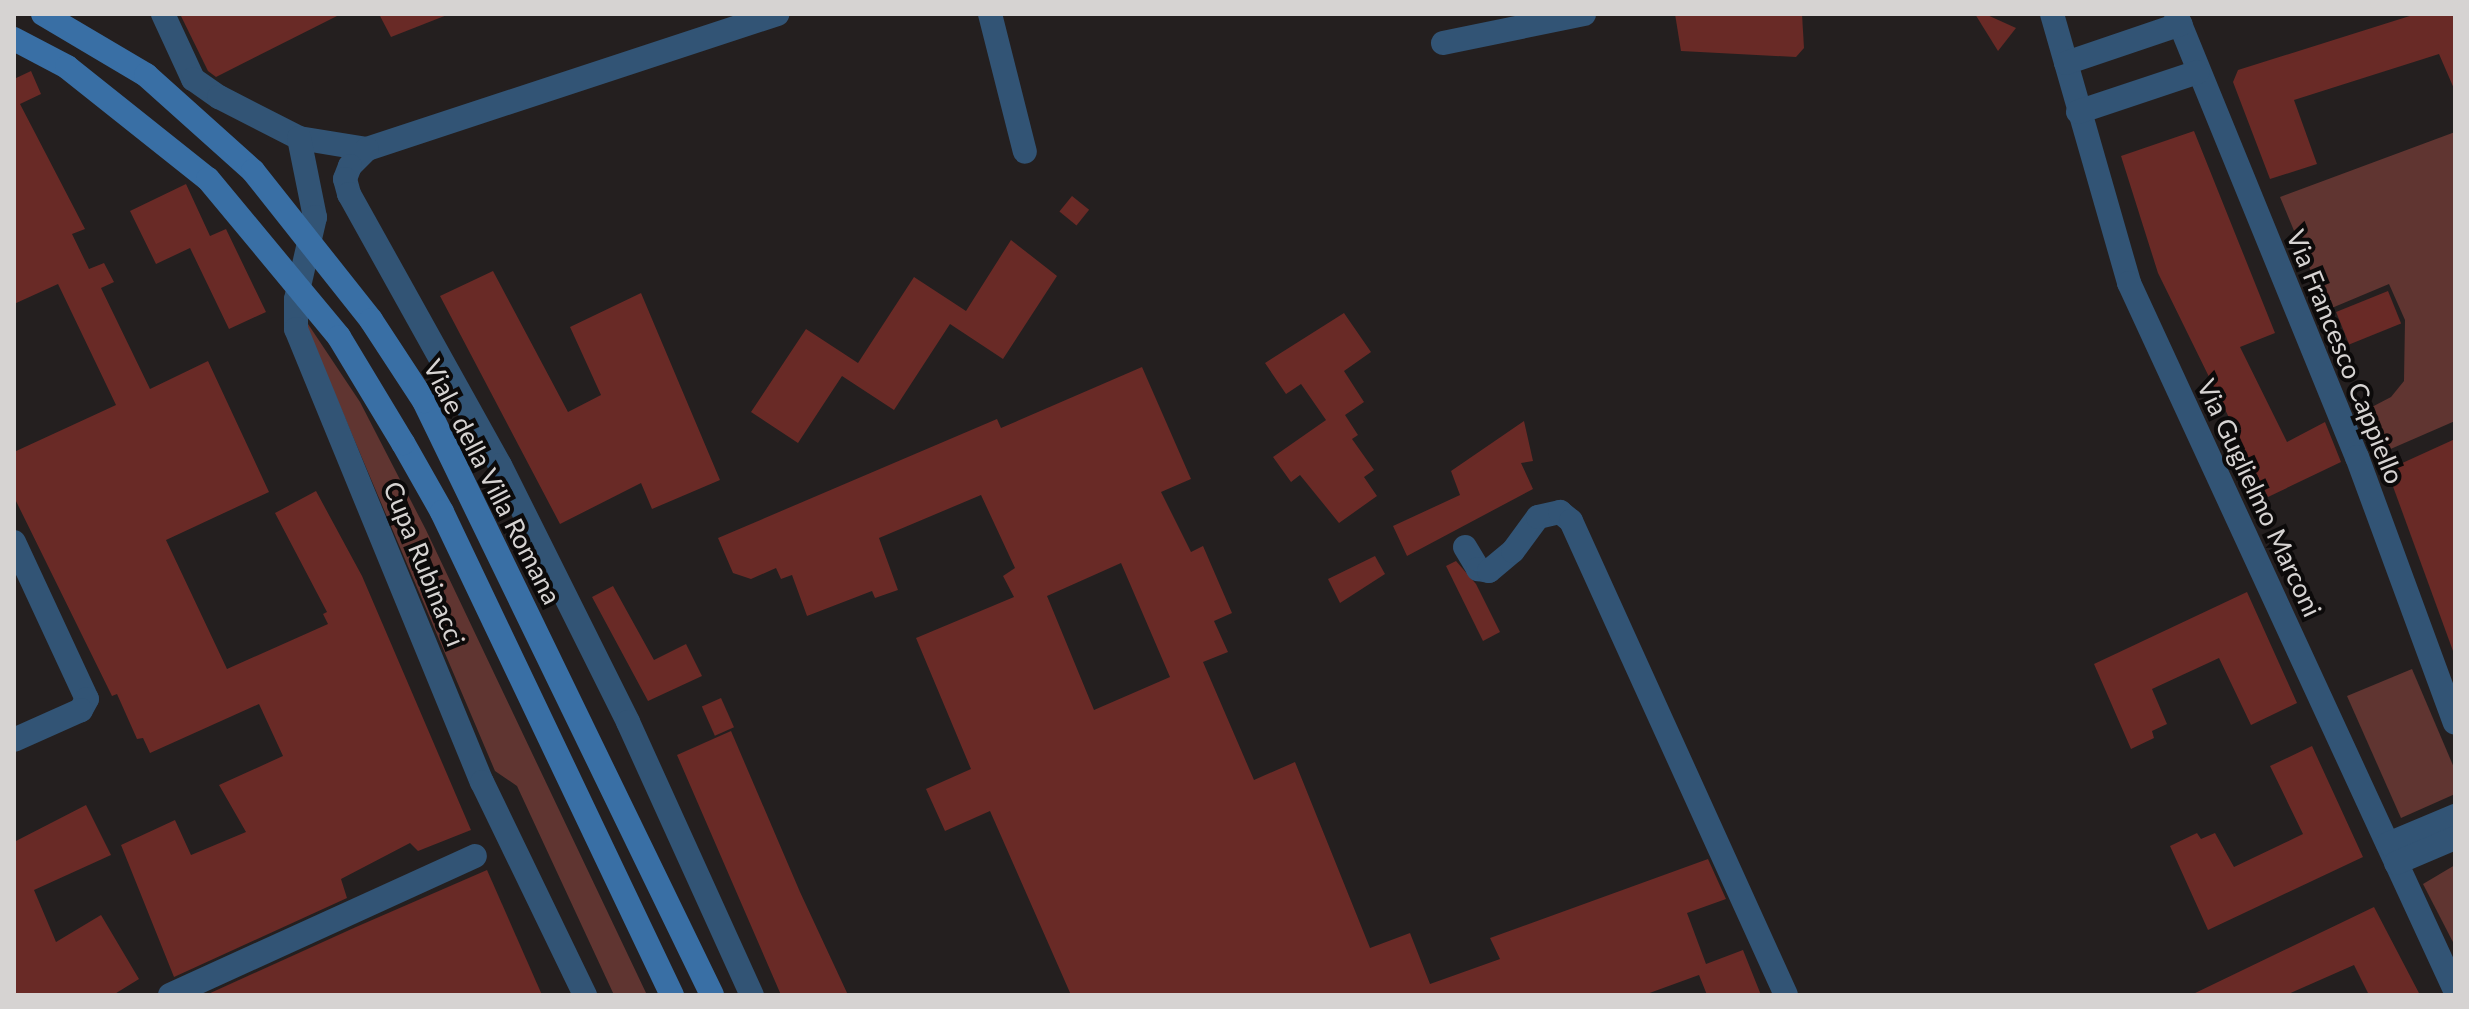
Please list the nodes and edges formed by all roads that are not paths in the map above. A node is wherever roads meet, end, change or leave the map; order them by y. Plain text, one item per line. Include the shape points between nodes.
1 (43, 14) edge
2 (163, 14) edge
3 (777, 14) edge
4 (990, 14) edge
5 (1584, 14) edge
6 (2052, 14) edge
7 (1539, 19) edge
8 (2178, 19) edge
9 (14, 39) edge
10 (1443, 43) dead end
11 (2066, 63) junction
12 (2198, 72) junction
13 (2078, 112) junction
14 (299, 138) junction
15 (367, 149) junction
16 (1025, 152) dead end
17 (14, 542) edge
18 (1465, 547) dead end
19 (2455, 723) edge
20 (14, 740) edge
21 (2455, 816) edge
22 (2455, 838) edge
23 (2392, 854) junction
24 (475, 856) dead end
25 (2455, 990) edge
26 (170, 995) edge
27 (585, 995) edge
28 (672, 995) edge
29 (712, 995) edge
30 (752, 995) edge
31 (1786, 995) edge

1 - 29 main road, Viale della Villa Romana, bridge via 146,75 253,171 371,320 424,401
2 - 14 street via 193,79 263,124
3 - 15 street
4 - 16 street
5 - 7 street
6 - 11 street, Via Guglielmo Marconi
7 - 10 street
8 - 11 street
8 - 12 street, Via Francesco Cappiello
9 - 28 main road, bridge via 67,67 208,179 339,337 442,512
11 - 13 street, Via Guglielmo Marconi
12 - 13 street
12 - 19 street, Via Francesco Cappiello via 2357,457
13 - 23 street, Via Guglielmo Marconi via 2129,283
14 - 15 street
14 - 27 street, Cupa Rubinacci via 315,217 296,299 296,329 482,782
15 - 30 street via 350,166 345,179 349,194 519,503 628,722
17 - 20 street via 87,699 81,710
18 - 31 street via 1478,569 1489,571 1513,551 1538,517 1560,512 1571,521
21 - 23 street
22 - 23 street
23 - 25 street, Via Guglielmo Marconi
24 - 26 street

